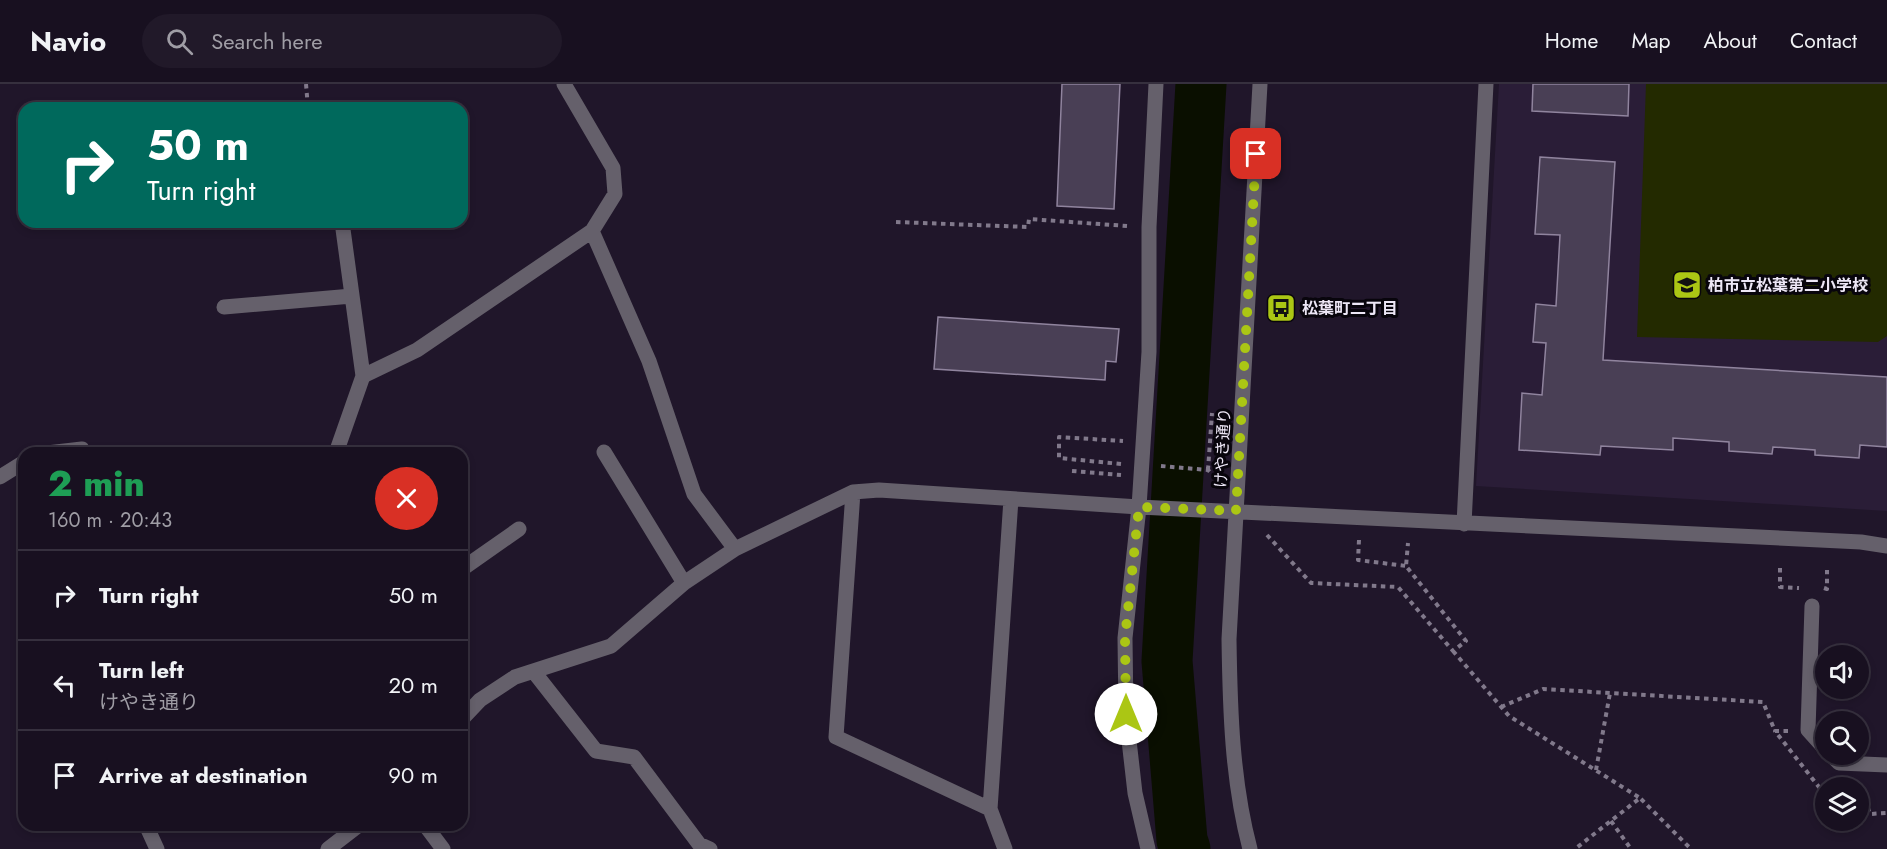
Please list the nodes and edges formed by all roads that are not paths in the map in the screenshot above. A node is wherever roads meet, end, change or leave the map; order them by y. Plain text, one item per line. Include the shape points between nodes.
1 (564, 84) edge
2 (1156, 84) edge
3 (1260, 84) edge
4 (1486, 84) edge
5 (343, 228) edge
6 (592, 231) junction
7 (352, 296) junction
8 (224, 307) dead end
9 (363, 376) junction
10 (338, 447) edge
11 (604, 452) dead end
12 (18, 466) edge
13 (0, 477) edge
14 (853, 492) junction
15 (1011, 499) junction
16 (1146, 508) junction
17 (1236, 511) junction
18 (1464, 524) junction
19 (519, 530) dead end
20 (1887, 546) edge
21 (735, 549) junction
22 (468, 565) edge
23 (684, 583) junction
24 (1812, 606) dead end
25 (534, 672) junction
26 (468, 713) edge
27 (1815, 738) edge
28 (1869, 764) edge
29 (1887, 765) edge
30 (990, 809) junction
31 (149, 831) edge
32 (352, 831) edge
33 (430, 831) edge
34 (158, 849) edge
35 (328, 849) edge
36 (443, 849) edge
37 (710, 849) edge
38 (1005, 849) edge
39 (1148, 849) edge
40 (1250, 849) edge

1 - 6 street via 613,168 615,194
2 - 16 street via 1149,227
3 - 17 street, けやき通り
4 - 18 street
5 - 7 street
6 - 9 street via 417,350
6 - 21 street via 649,361 694,494
7 - 8 street
7 - 9 street
9 - 10 street
11 - 23 street
12 - 13 street
14 - 15 street via 879,490
14 - 21 street
14 - 30 street via 836,737
15 - 16 street
15 - 30 street
16 - 17 street
16 - 39 street via 1125,638 1126,714 1135,793
17 - 18 street
17 - 40 street, けやき通り via 1229,639 1230,712
18 - 20 street
19 - 22 street
21 - 23 street
23 - 25 street via 611,646
24 - 27 street via 1808,730
25 - 26 street via 515,677
25 - 37 street via 596,751 634,757 699,844
28 - 29 street
30 - 38 street
31 - 34 street
32 - 35 street
33 - 36 street

